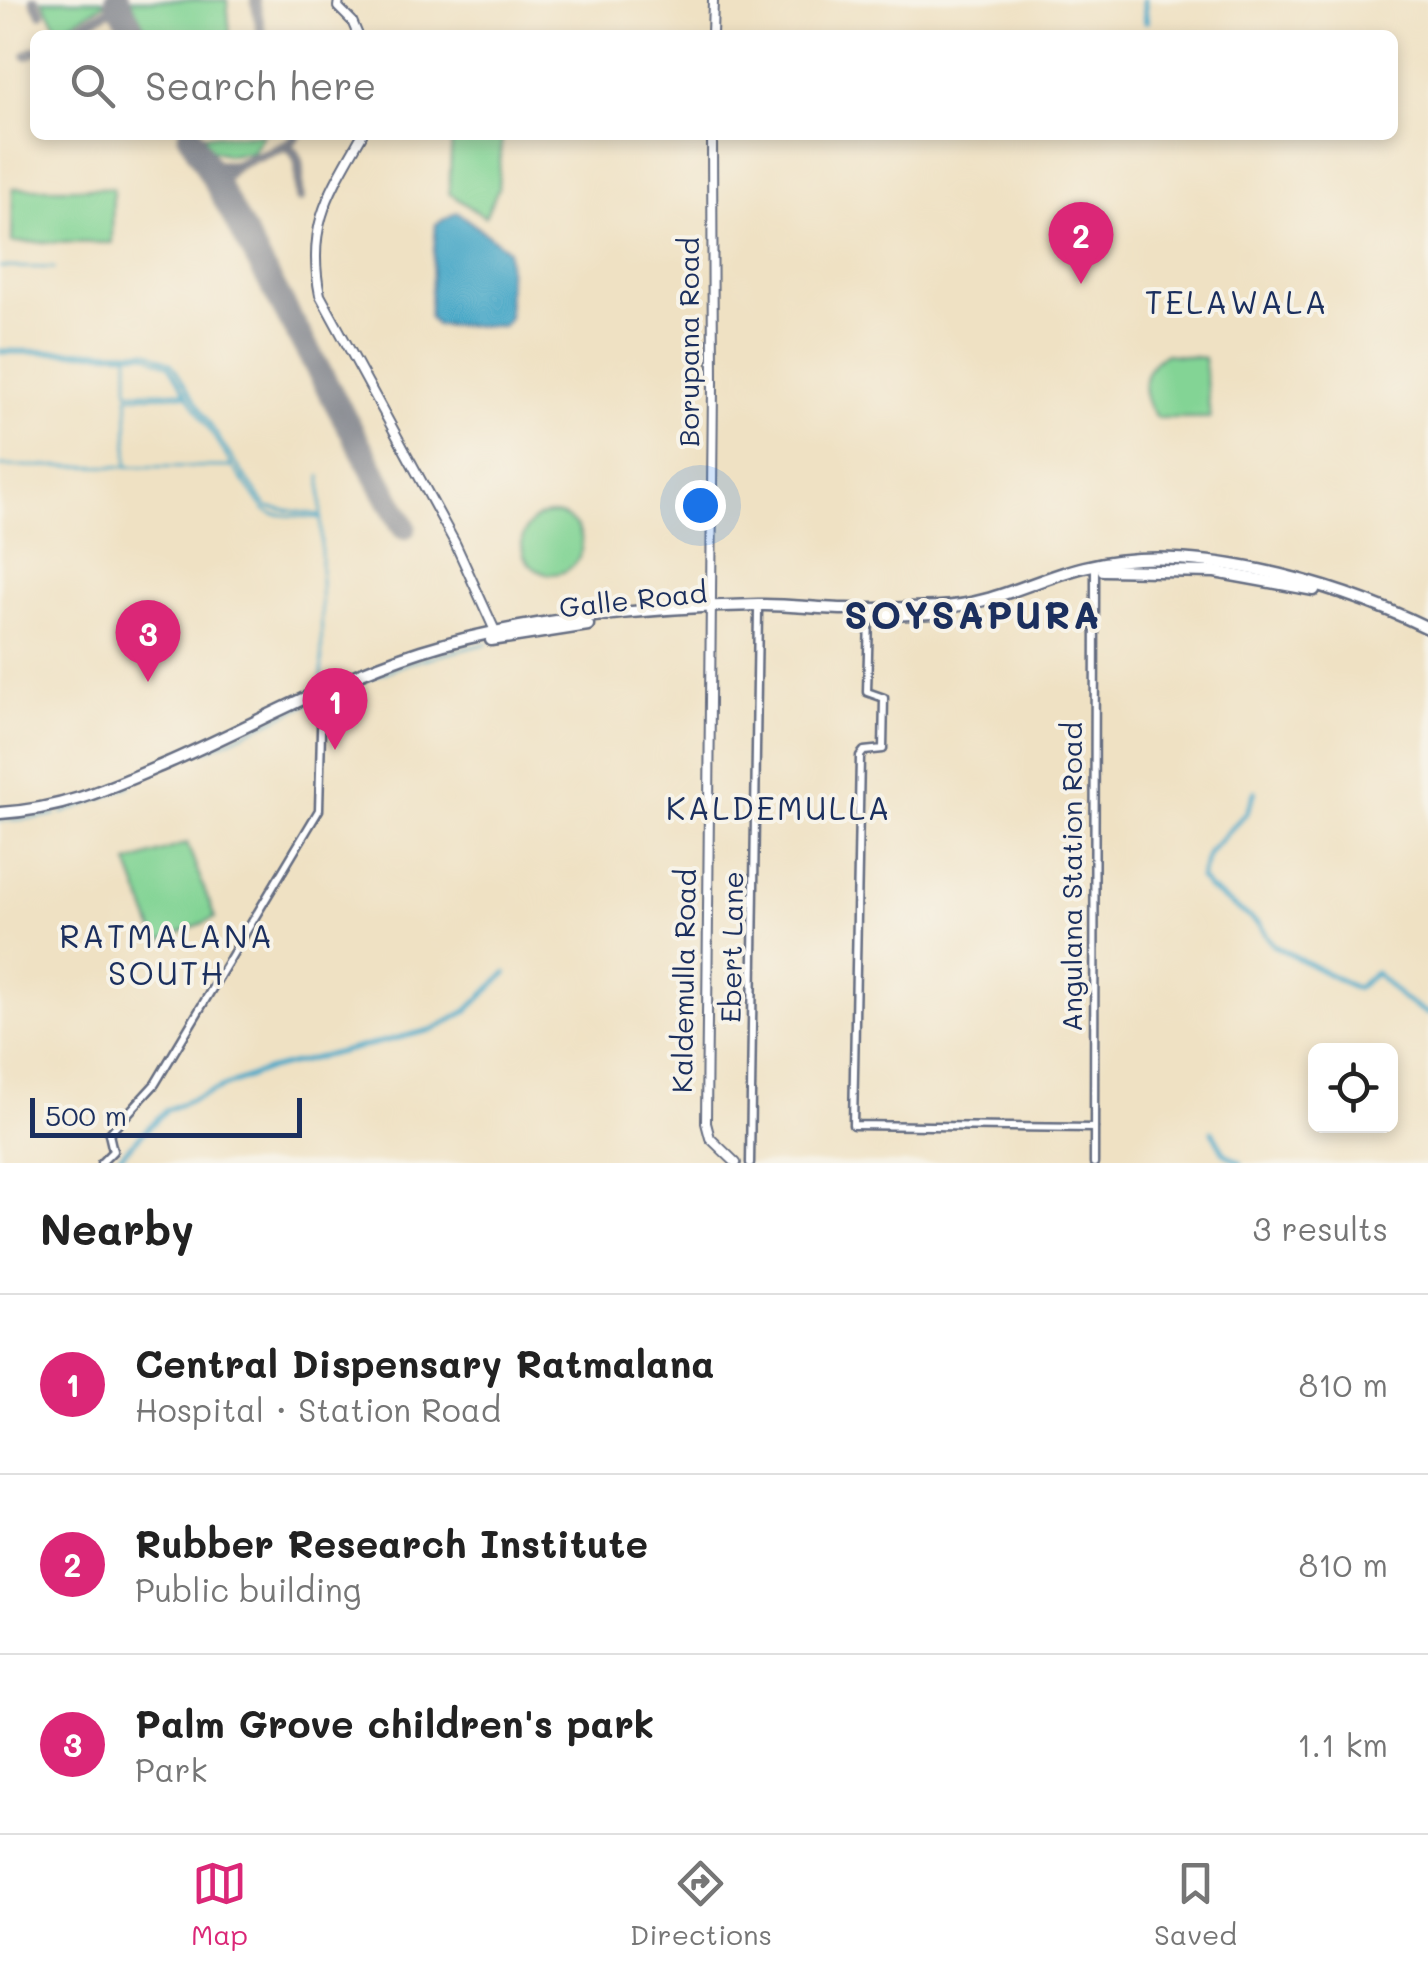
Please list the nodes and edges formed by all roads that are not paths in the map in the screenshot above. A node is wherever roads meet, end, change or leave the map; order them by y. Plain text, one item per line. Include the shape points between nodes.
1 (713, 0) edge
2 (341, 2) edge
3 (357, 30) edge
4 (712, 30) edge
5 (362, 140) edge
6 (712, 140) edge
7 (1095, 568) junction
8 (710, 611) junction
9 (758, 611) junction
10 (870, 616) junction
11 (1428, 632) edge
12 (493, 636) junction
13 (323, 694) junction
14 (0, 816) edge
15 (1094, 1128) junction
16 (101, 1163) edge
17 (736, 1163) edge
18 (750, 1163) edge
19 (1094, 1163) edge

1 - 4 main road
2 - 3 main road
5 - 12 main road via 321,212 320,296 455,543
6 - 8 main road, Borupana Road
7 - 8 highway, Galle Road via 962,606 758,605
7 - 10 highway, Galle Road via 970,610
7 - 11 highway, Galle Road via 1183,570 1297,586
7 - 11 highway, Galle Road via 1168,561 1255,569 1355,597
7 - 15 street, Angulana Station Road
8 - 9 highway, Galle Road
8 - 12 highway, Galle Road
8 - 17 main road, Kaldemulla Road via 706,1123 710,1138
9 - 10 highway, Galle Road
9 - 18 street, Ebert Lane
10 - 15 street via 867,692 884,698 882,748 860,756 854,1124
12 - 13 highway, Galle Road
13 - 14 highway, Galle Road via 100,798 58,812
13 - 16 street via 319,810 154,1084 109,1134 113,1152
15 - 19 street, Angulana Station Road

